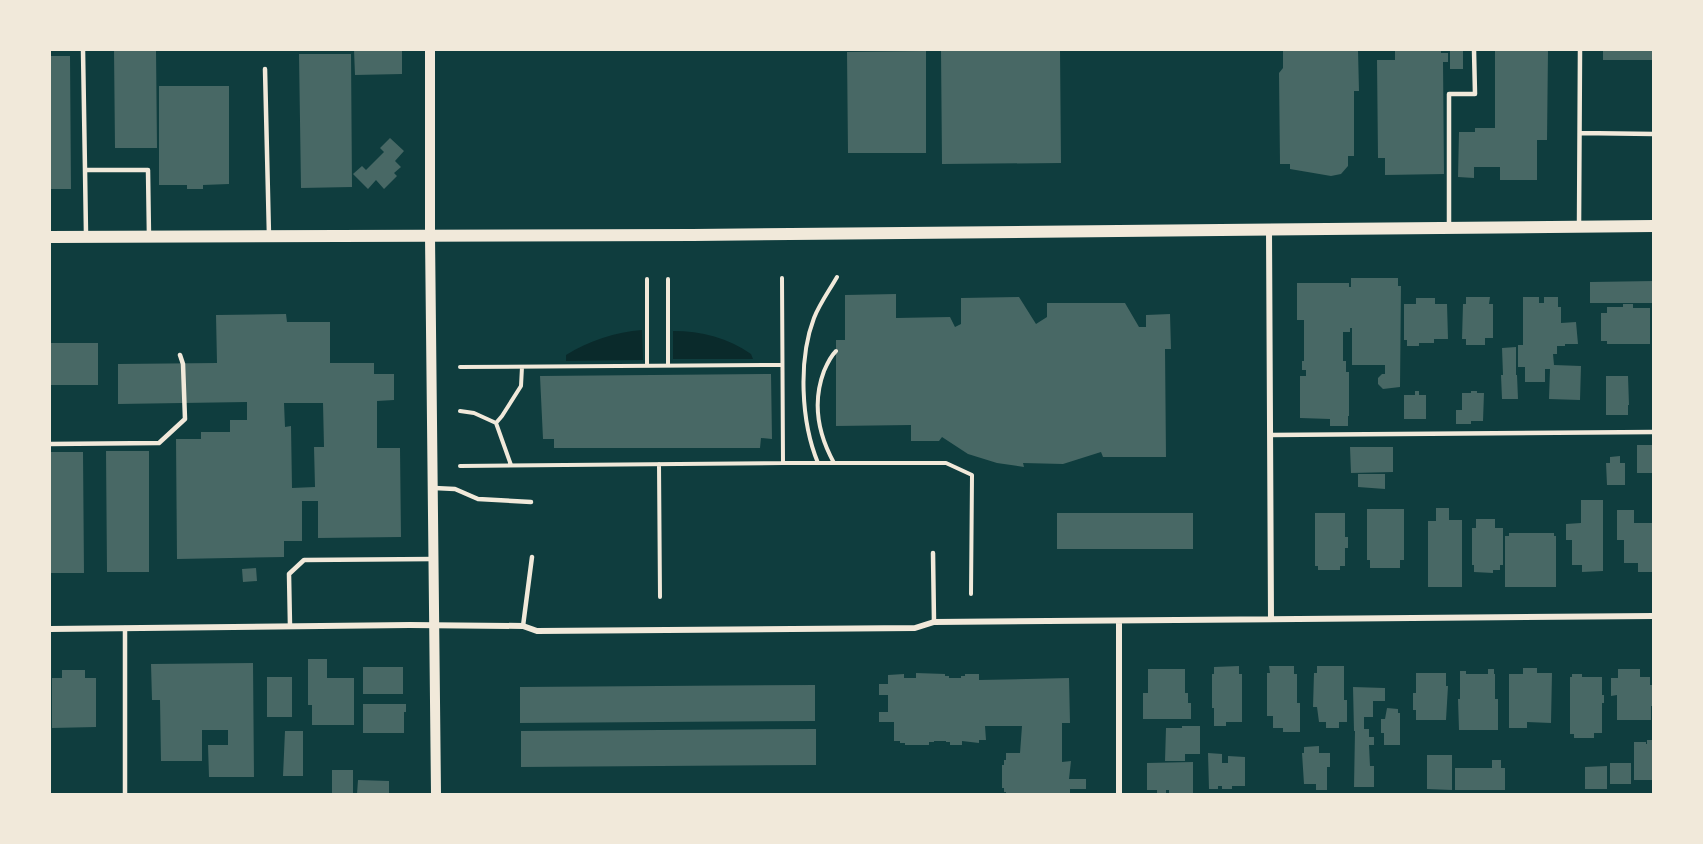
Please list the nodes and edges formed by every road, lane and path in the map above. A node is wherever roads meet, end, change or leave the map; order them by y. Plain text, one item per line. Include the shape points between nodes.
1 (82, 50) edge
2 (430, 50) edge
3 (1474, 50) edge
4 (1580, 50) edge
5 (266, 69) dead end
6 (1580, 133) junction
7 (1653, 134) edge
8 (84, 170) junction
9 (1653, 226) edge
10 (1579, 227) junction
11 (1449, 228) junction
12 (1269, 230) junction
13 (269, 236) junction
14 (430, 236) junction
15 (50, 237) edge
16 (86, 237) junction
17 (149, 237) junction
18 (837, 277) dead end
19 (782, 278) dead end
20 (647, 279) dead end
21 (668, 279) dead end
22 (836, 351) dead end
23 (180, 355) dead end
24 (668, 365) junction
25 (782, 365) junction
26 (647, 366) junction
27 (460, 367) dead end
28 (522, 367) junction
29 (460, 411) dead end
30 (495, 423) junction
31 (1653, 432) edge
32 (1271, 435) junction
33 (50, 444) edge
34 (783, 463) junction
35 (818, 463) junction
36 (834, 463) junction
37 (659, 464) junction
38 (511, 465) junction
39 (460, 466) dead end
40 (434, 488) junction
41 (531, 502) dead end
42 (933, 553) dead end
43 (531, 557) dead end
44 (434, 559) junction
45 (971, 594) dead end
46 (660, 597) dead end
47 (1653, 616) edge
48 (1271, 619) junction
49 (1119, 621) junction
50 (934, 622) junction
51 (434, 625) junction
52 (290, 626) junction
53 (523, 626) junction
54 (124, 628) junction
55 (50, 629) edge
56 (125, 795) edge
57 (436, 795) edge
58 (1119, 795) edge

1 - 8 lane
2 - 14 street
3 - 11 lane via 1475,94 1449,94
4 - 6 lane
5 - 13 lane
6 - 7 lane
6 - 10 lane
8 - 16 lane
8 - 17 lane via 148,170
9 - 10 main road
10 - 11 main road
11 - 12 main road
12 - 14 main road
12 - 32 street
13 - 14 main road
13 - 17 main road
14 - 40 street
15 - 16 main road
16 - 17 main road
18 - 35 path via 815,316 806,360 805,408
19 - 25 path
20 - 26 path
21 - 24 path
22 - 36 path via 822,376 817,408 826,448
23 - 33 lane via 185,419 159,443
24 - 25 path
24 - 26 path
25 - 34 path
26 - 28 path
27 - 28 path
28 - 30 path via 521,386
29 - 30 path
30 - 38 path
31 - 32 lane
32 - 48 street
34 - 35 path
34 - 37 path
35 - 36 path
36 - 45 path via 946,463 972,475
37 - 38 path
37 - 46 path
38 - 39 path
40 - 41 lane via 455,489 477,499
40 - 44 street
42 - 50 lane
43 - 53 lane
44 - 51 street
44 - 52 lane via 304,560 289,574
47 - 48 street
48 - 49 street
49 - 50 street
49 - 58 street
50 - 53 street via 915,628 537,631
51 - 52 street
51 - 53 street
51 - 57 street
52 - 54 street
54 - 55 street
54 - 56 lane

